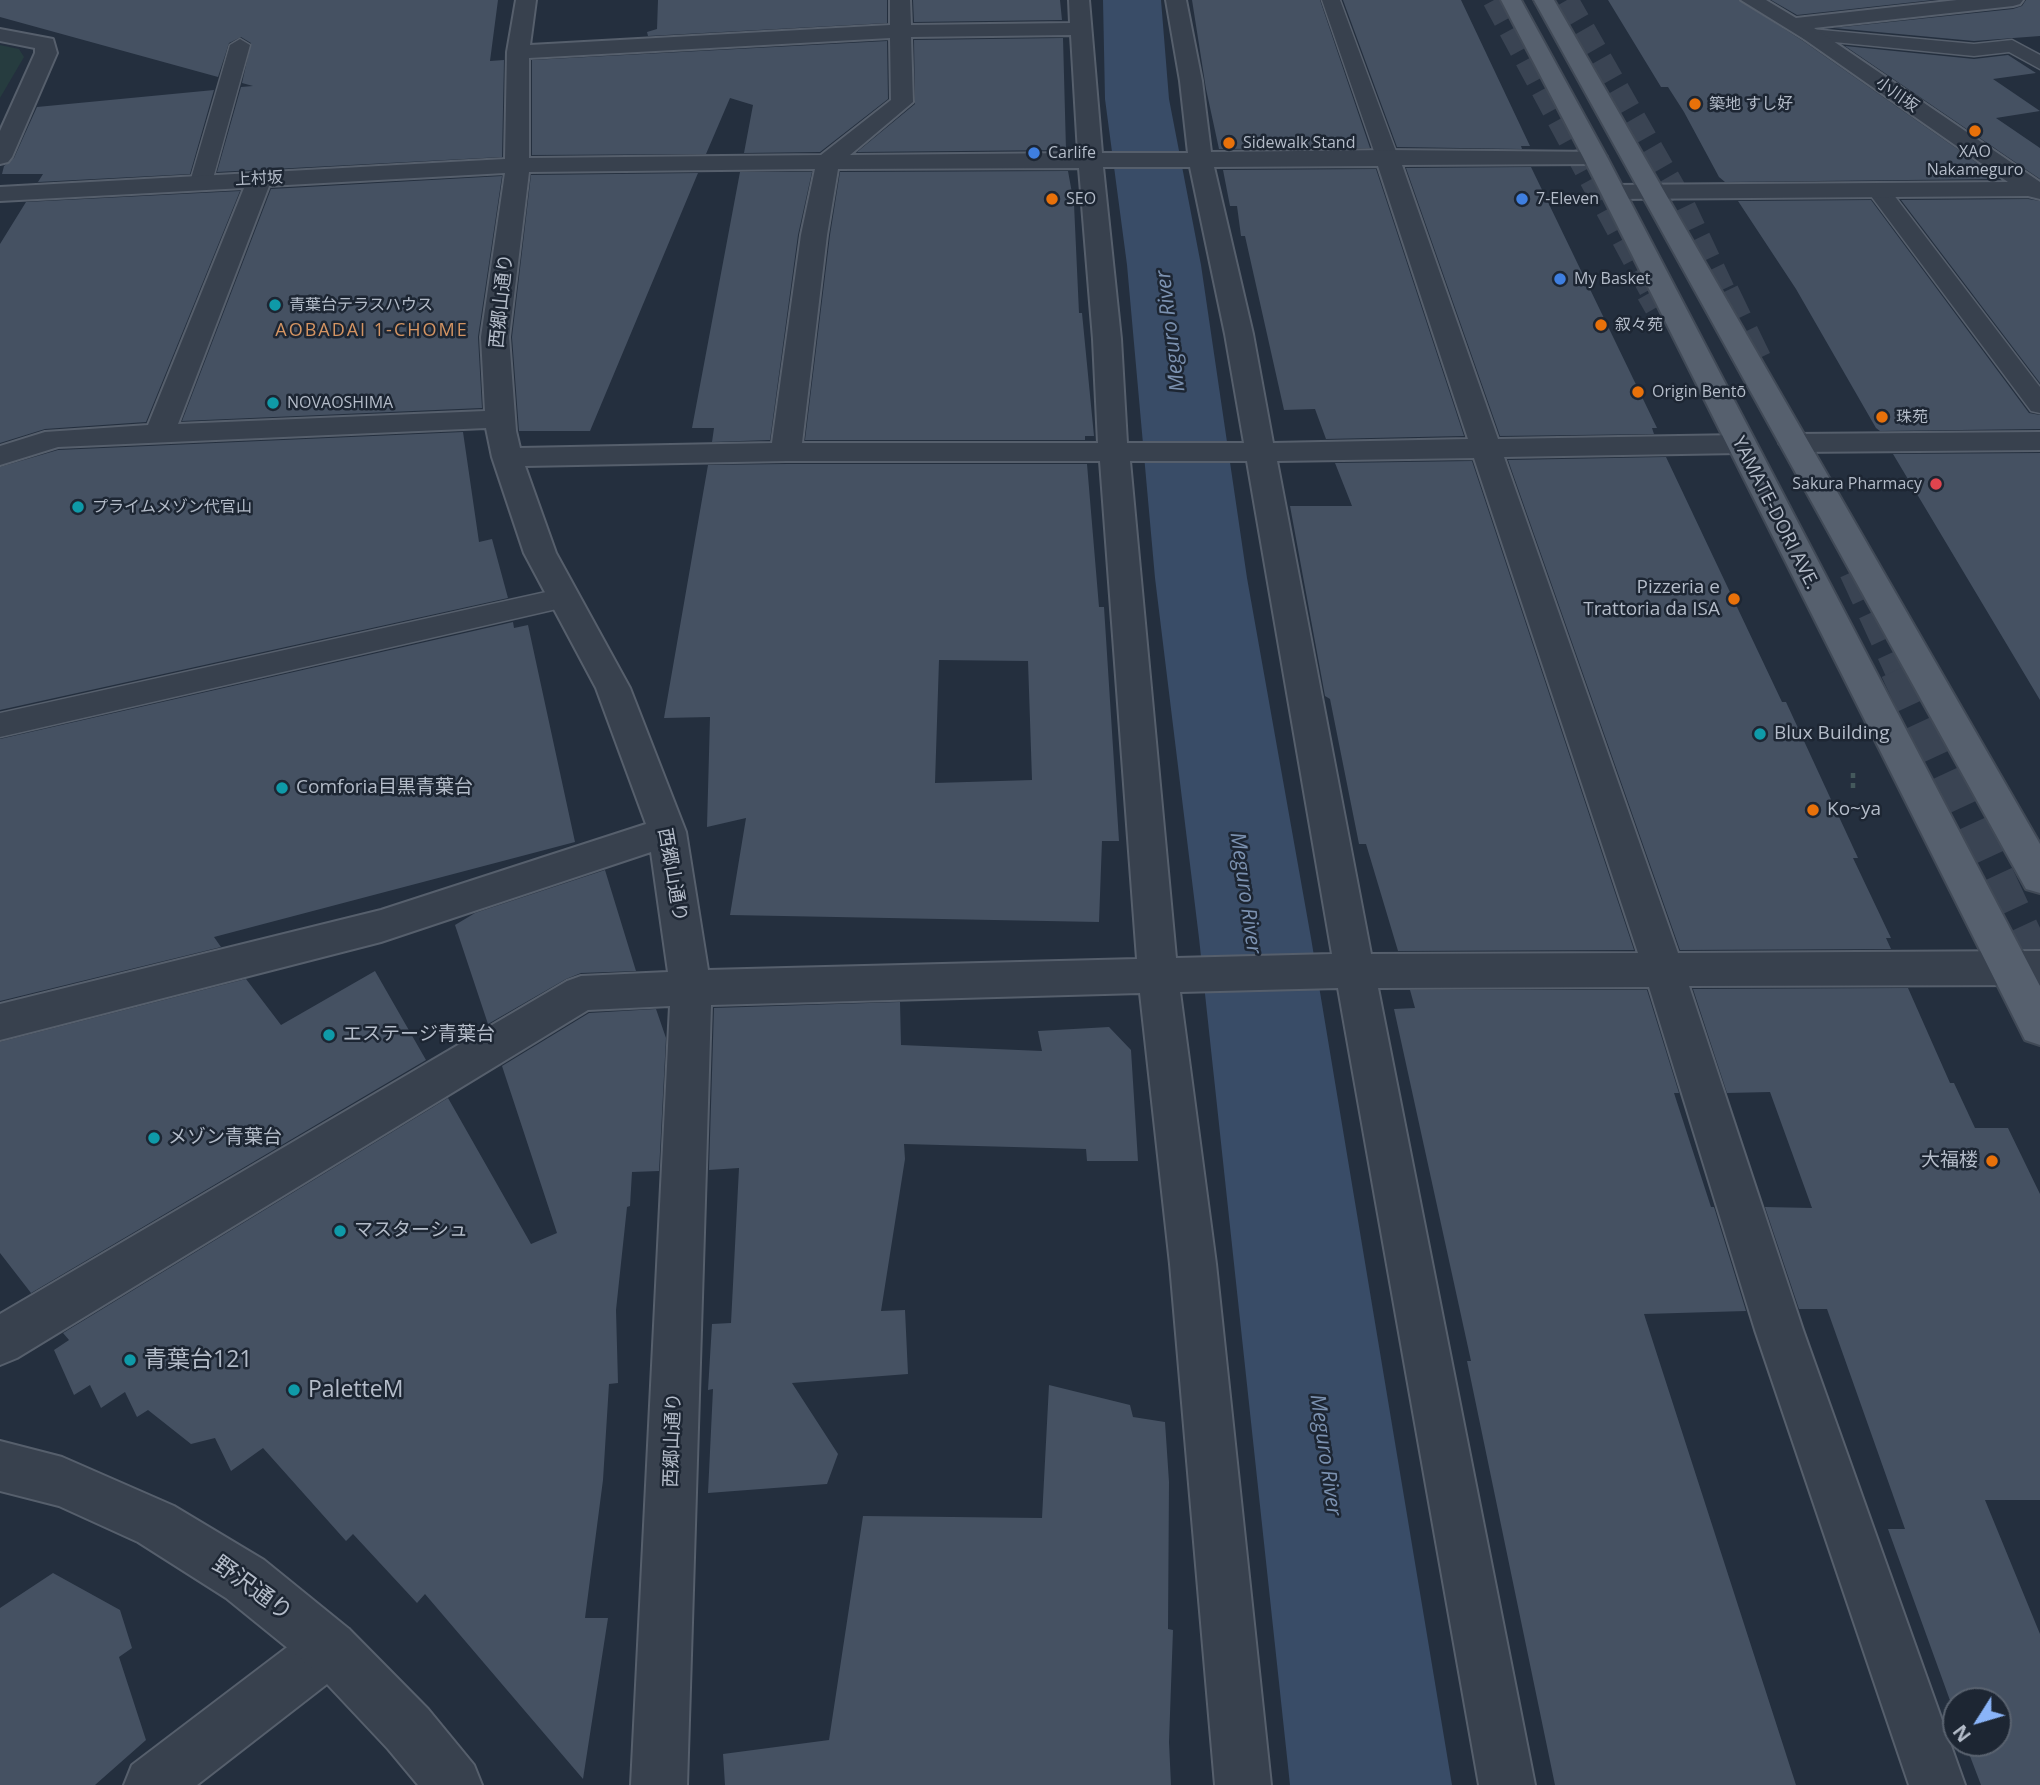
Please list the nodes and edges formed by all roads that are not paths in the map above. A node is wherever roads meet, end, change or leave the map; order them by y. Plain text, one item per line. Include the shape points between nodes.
1 (526, 0) edge
2 (900, 0) edge
3 (1080, 0) edge
4 (1176, 0) edge
5 (1331, 0) edge
6 (1511, 0) edge
7 (1544, 0) edge
8 (1751, 0) edge
9 (2013, 0) edge
10 (1082, 29) junction
11 (1802, 30) junction
12 (902, 31) junction
13 (0, 35) edge
14 (240, 45) dead end
15 (518, 51) junction
16 (2040, 63) edge
17 (0, 157) edge
18 (1387, 157) junction
19 (1595, 157) junction
20 (1193, 159) junction
21 (1099, 160) junction
22 (828, 161) junction
23 (518, 165) junction
24 (260, 179) junction
25 (201, 182) junction
26 (1654, 191) junction
27 (1880, 191) junction
28 (2037, 191) edge
29 (1613, 192) junction
30 (0, 194) edge
31 (2040, 405) edge
32 (500, 419) junction
33 (160, 432) junction
34 (2040, 441) edge
35 (1794, 443) junction
36 (1740, 444) junction
37 (1486, 449) junction
38 (786, 452) junction
39 (1250, 452) junction
40 (0, 456) edge
41 (506, 457) junction
42 (1122, 464) junction
43 (564, 598) junction
44 (0, 725) edge
45 (667, 832) junction
46 (2040, 878) edge
47 (2024, 968) edge
48 (1664, 971) junction
49 (1341, 972) junction
50 (1171, 975) junction
51 (691, 988) junction
52 (0, 1022) edge
53 (2040, 1027) edge
54 (0, 1341) edge
55 (0, 1466) edge
56 (330, 1648) junction
57 (152, 1785) edge
58 (454, 1785) edge
59 (659, 1785) edge
60 (1243, 1785) edge
61 (1507, 1785) edge
62 (1937, 1785) edge

1 - 15 street, 西郷山通り
2 - 12 street
3 - 10 street
4 - 20 street via 1191,81
5 - 18 lane
6 - 19 main road, YAMATE-DORI AVE.
7 - 26 main road
8 - 11 street, 小川坂
9 - 11 street
10 - 12 street
10 - 21 street
11 - 16 lane via 1973,50 2012,46
11 - 28 street, 小川坂
12 - 15 street
12 - 22 street via 902,102
13 - 17 street via 45,44 46,53
14 - 25 lane
15 - 23 street, 西郷山通り
18 - 19 street, 上村坂
18 - 20 street, 上村坂
18 - 37 street
19 - 29 main road, YAMATE-DORI AVE.
20 - 21 street, 上村坂
20 - 39 street via 1239,334
21 - 22 street, 上村坂
21 - 42 street via 1096,237
22 - 23 street, 上村坂
22 - 38 street
23 - 24 street, 上村坂
23 - 32 street, 西郷山通り via 495,337
24 - 25 street, 上村坂
24 - 33 street
25 - 30 street, 上村坂
26 - 27 street
26 - 29 street
26 - 35 main road
27 - 28 street
27 - 31 lane
29 - 36 main road, YAMATE-DORI AVE.
32 - 33 street
32 - 41 street, 西郷山通り
33 - 40 street via 55,438
34 - 35 street
35 - 46 main road
36 - 37 street
36 - 47 main road, YAMATE-DORI AVE.
37 - 39 street
37 - 48 street
38 - 41 street
38 - 42 street
39 - 42 street
39 - 49 street
41 - 43 street, 西郷山通り via 540,553
42 - 50 street
43 - 44 lane
43 - 45 street, 西郷山通り via 613,688
45 - 51 street, 西郷山通り
45 - 52 street via 381,926
47 - 48 street
47 - 53 main road, YAMATE-DORI AVE.
48 - 49 street
48 - 62 street via 1779,1330
49 - 50 street
49 - 61 street
50 - 51 street
50 - 60 street via 1192,1264
51 - 54 street via 581,993
51 - 59 street, 西郷山通り
55 - 56 street, 野沢通り via 62,1482 156,1524 245,1579
56 - 57 street
56 - 58 street, 野沢通り via 408,1728

